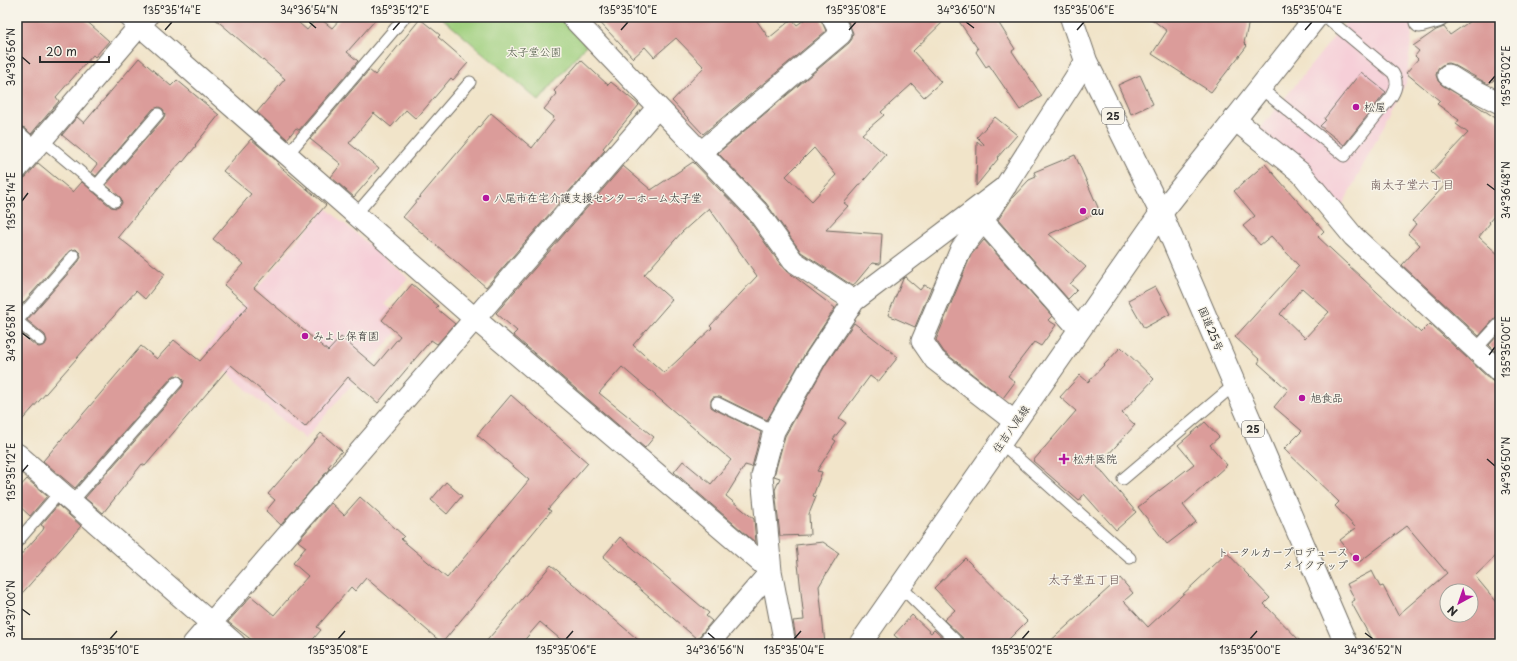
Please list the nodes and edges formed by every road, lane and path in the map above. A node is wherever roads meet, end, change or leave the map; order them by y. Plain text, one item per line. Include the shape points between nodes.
1 (405, 17) edge
2 (572, 17) edge
3 (832, 17) edge
4 (1071, 17) edge
5 (1316, 17) edge
6 (1326, 17) edge
7 (139, 20) edge
8 (1086, 61) junction
9 (1448, 75) dead end
10 (470, 82) dead end
11 (1259, 87) junction
12 (1497, 97) edge
13 (658, 107) junction
14 (158, 114) dead end
15 (1234, 119) junction
16 (17, 137) edge
17 (37, 145) junction
18 (701, 152) junction
19 (287, 154) junction
20 (17, 169) edge
21 (96, 186) junction
22 (1006, 186) junction
23 (115, 201) dead end
24 (1161, 213) junction
25 (356, 214) junction
26 (983, 221) junction
27 (74, 256) dead end
28 (854, 301) junction
29 (474, 318) junction
30 (17, 321) edge
31 (1500, 324) edge
32 (1079, 329) junction
33 (40, 340) dead end
34 (1476, 349) junction
35 (1500, 372) edge
36 (177, 382) dead end
37 (1234, 385) junction
38 (717, 403) dead end
39 (1016, 422) junction
40 (774, 431) junction
41 (1001, 443) junction
42 (17, 454) edge
43 (1123, 479) dead end
44 (66, 497) junction
45 (17, 542) edge
46 (1130, 558) dead end
47 (771, 571) junction
48 (900, 586) junction
49 (211, 623) junction
50 (1339, 641) edge
51 (193, 644) edge
52 (235, 644) edge
53 (708, 644) edge
54 (785, 644) edge
55 (860, 644) edge
56 (959, 644) edge

1 - 19 lane
2 - 13 street
3 - 18 street via 841,34
4 - 8 main road, 国道25号 / 25
5 - 11 main road, 住吉八尾線
6 - 11 lane via 1393,73 1396,81 1396,91 1344,156
7 - 17 street
7 - 19 street
8 - 22 street
8 - 24 main road, 国道25号 / 25
9 - 12 street via 1464,85
10 - 25 lane
11 - 15 main road, 住吉八尾線
13 - 18 street
13 - 29 street
14 - 21 lane
15 - 24 main road, 住吉八尾線
15 - 34 street via 1301,173 1353,236
16 - 17 street
17 - 20 street
17 - 21 lane
18 - 28 street via 758,211 793,261
19 - 25 street
21 - 23 lane
22 - 26 street
22 - 28 street
24 - 32 main road, 住吉八尾線
24 - 37 main road, 国道25号 / 25
25 - 29 street
26 - 32 street
26 - 39 street via 962,249 922,341 935,360
27 - 30 lane
28 - 40 street via 816,358
29 - 47 street
29 - 49 street
30 - 33 lane
31 - 34 lane
32 - 39 main road, 住吉八尾線
34 - 35 street
36 - 44 lane
37 - 43 lane
37 - 50 main road, 国道25号 / 25
38 - 40 lane
39 - 41 main road, 住吉八尾線
40 - 47 street via 762,476
41 - 46 lane
41 - 48 main road, 住吉八尾線
42 - 44 street
44 - 45 lane
44 - 49 street
47 - 53 street
47 - 54 street
48 - 55 main road, 住吉八尾線
48 - 56 lane
49 - 51 street
49 - 52 street

